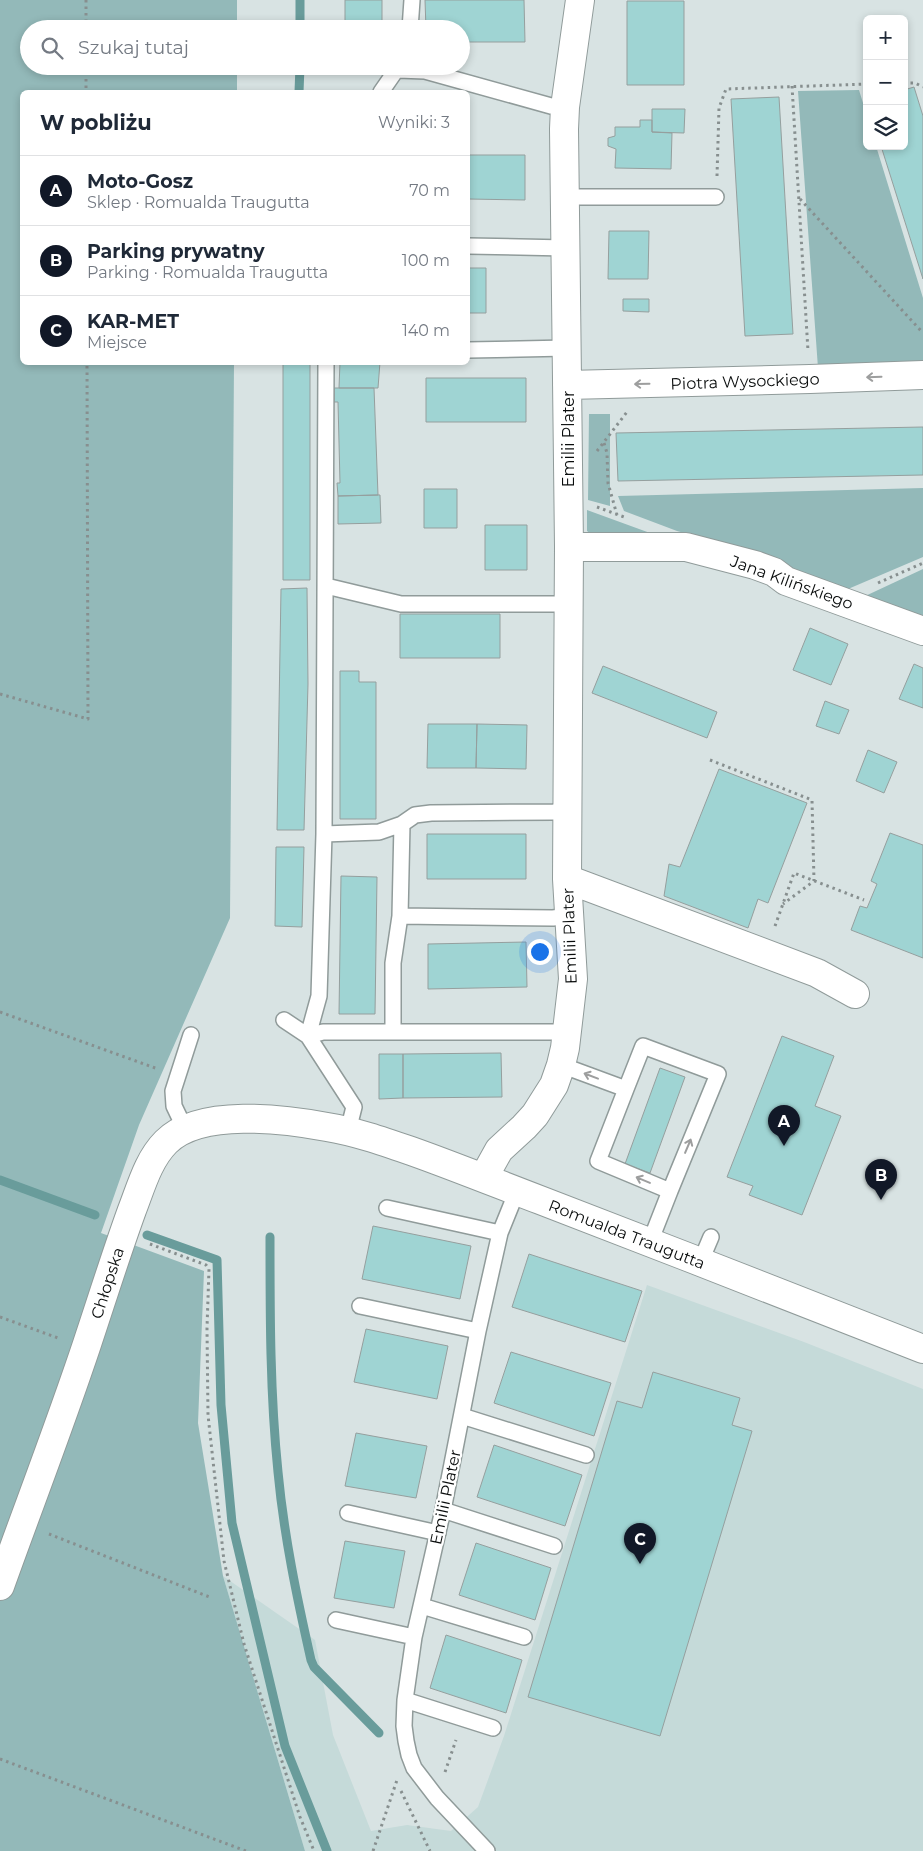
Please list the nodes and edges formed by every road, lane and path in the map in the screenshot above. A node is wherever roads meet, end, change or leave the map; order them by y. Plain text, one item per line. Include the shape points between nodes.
1 (86, 0) edge
2 (412, 0) edge
3 (580, 0) edge
4 (86, 20) edge
5 (411, 20) edge
6 (86, 75) edge
7 (393, 75) edge
8 (439, 75) edge
9 (908, 83) edge
10 (863, 84) edge
11 (792, 86) junction
12 (923, 87) edge
13 (86, 90) edge
14 (382, 90) edge
15 (565, 107) junction
16 (716, 197) joint
17 (566, 198) junction
18 (800, 198) junction
19 (470, 246) edge
20 (566, 248) junction
21 (923, 333) edge
22 (567, 348) junction
23 (470, 350) edge
24 (87, 365) edge
25 (326, 365) edge
26 (923, 375) edge
27 (810, 380) junction
28 (567, 385) junction
29 (632, 406) dead end
30 (604, 442) junction
31 (592, 459) dead end
32 (616, 515) dead end
33 (568, 547) junction
34 (923, 563) edge
35 (326, 586) junction
36 (841, 600) junction
37 (568, 604) junction
38 (923, 631) edge
39 (0, 694) edge
40 (710, 760) dead end
41 (567, 808) junction
42 (402, 824) junction
43 (324, 834) junction
44 (567, 878) junction
45 (814, 881) junction
46 (864, 900) dead end
47 (783, 904) junction
48 (400, 916) junction
49 (569, 916) junction
50 (772, 934) dead end
51 (855, 994) dead end
52 (0, 1012) edge
53 (284, 1020) dead end
54 (393, 1032) junction
55 (566, 1034) junction
56 (191, 1035) dead end
57 (308, 1036) junction
58 (561, 1065) junction
59 (178, 1076) junction
60 (626, 1090) junction
61 (185, 1128) junction
62 (338, 1129) junction
63 (484, 1177) junction
64 (517, 1191) junction
65 (670, 1191) junction
66 (387, 1208) dead end
67 (500, 1233) junction
68 (123, 1235) junction
69 (711, 1237) dead end
70 (650, 1242) junction
71 (700, 1263) junction
72 (360, 1306) dead end
73 (0, 1317) edge
74 (478, 1331) junction
75 (86, 1348) junction
76 (923, 1349) edge
77 (462, 1416) junction
78 (586, 1455) dead end
79 (443, 1510) junction
80 (348, 1513) dead end
81 (22, 1524) junction
82 (438, 1534) junction
83 (554, 1546) dead end
84 (0, 1586) edge
85 (212, 1598) dead end
86 (422, 1606) junction
87 (336, 1620) dead end
88 (414, 1637) junction
89 (524, 1637) dead end
90 (405, 1700) junction
91 (459, 1717) junction
92 (493, 1728) dead end
93 (408, 1755) junction
94 (0, 1759) edge
95 (396, 1781) junction
96 (437, 1798) junction
97 (246, 1851) edge
98 (314, 1851) edge
99 (373, 1851) edge
100 (430, 1851) edge
101 (487, 1851) edge

1 - 4 path
2 - 5 lane
3 - 15 street, Emilii Plater
6 - 13 path
7 - 14 lane
8 - 15 lane
9 - 12 path
10 - 11 path
11 - 16 path via 726,89 719,108
11 - 18 path
15 - 17 street, Emilii Plater
16 - 17 lane
17 - 20 street, Emilii Plater
18 - 21 path
18 - 27 path
19 - 20 lane
20 - 22 street, Emilii Plater
22 - 23 lane
22 - 28 street, Emilii Plater
24 - 39 path via 88,719
25 - 35 lane
26 -> 27 street, Piotra Wysockiego
27 -> 28 street, Piotra Wysockiego
28 - 33 street, Emilii Plater
29 - 30 path
30 - 31 path
30 - 32 path via 608,483
33 - 36 street, Jana Kilińskiego via 686,547 755,565 786,581
33 - 37 street, Emilii Plater
34 - 36 path
35 - 37 lane via 401,604
35 - 43 lane
36 - 38 street, Jana Kilińskiego
37 - 41 street, Emilii Plater
40 - 45 path via 812,800
41 - 42 lane via 554,812 431,813 415,815
41 - 44 street, Emilii Plater
42 - 43 lane via 379,832
42 - 48 lane
43 - 57 lane via 319,996
44 - 49 street, Emilii Plater
44 - 51 street, Emilii Plater via 817,973
45 - 46 path
45 - 47 path
45 - 47 path via 794,873
47 - 50 path
48 - 49 lane
48 - 54 lane via 393,964
49 - 55 street, Emilii Plater via 573,979
52 - 59 path
53 - 57 lane
54 - 55 lane
54 - 57 lane via 323,1032
55 - 58 street, Emilii Plater
56 - 59 lane
57 - 62 lane via 354,1107
60 -> 58 lane
58 - 63 street, Emilii Plater via 545,1101 499,1150
59 - 61 lane via 174,1106
65 -> 60 lane via 598,1161
65 -> 60 lane via 718,1074 643,1046
61 - 62 street, Chłopska via 249,1118
61 - 68 street, Chłopska via 164,1144 153,1159
62 - 63 street, Romualda Traugutta
63 - 64 street, Romualda Traugutta
64 - 67 lane, Emilii Plater
64 - 70 street, Romualda Traugutta
65 - 70 lane
66 - 67 lane
67 - 74 lane, Emilii Plater
68 - 75 street, Chłopska
68 - 98 path via 206,1265 209,1270 208,1415 224,1561 244,1644
69 - 71 lane
70 - 71 street, Romualda Traugutta
71 - 76 street, Romualda Traugutta
72 - 74 lane
73 - 75 path
74 - 77 lane, Emilii Plater
75 - 81 street, Chłopska
77 - 78 lane
77 - 79 lane, Emilii Plater
79 - 82 lane, Emilii Plater
79 - 83 lane
80 - 82 lane
81 - 84 street, Chłopska
81 - 85 path
82 - 86 lane, Emilii Plater
86 - 88 lane, Emilii Plater
86 - 89 lane
87 - 88 lane
88 - 90 lane, Emilii Plater
90 - 91 lane
90 - 93 lane, Emilii Plater
91 - 92 lane
91 - 96 path via 456,1738
93 - 95 path
93 - 96 lane, Emilii Plater
94 - 97 path
95 - 99 path
95 - 100 path
96 - 101 lane, Emilii Plater

